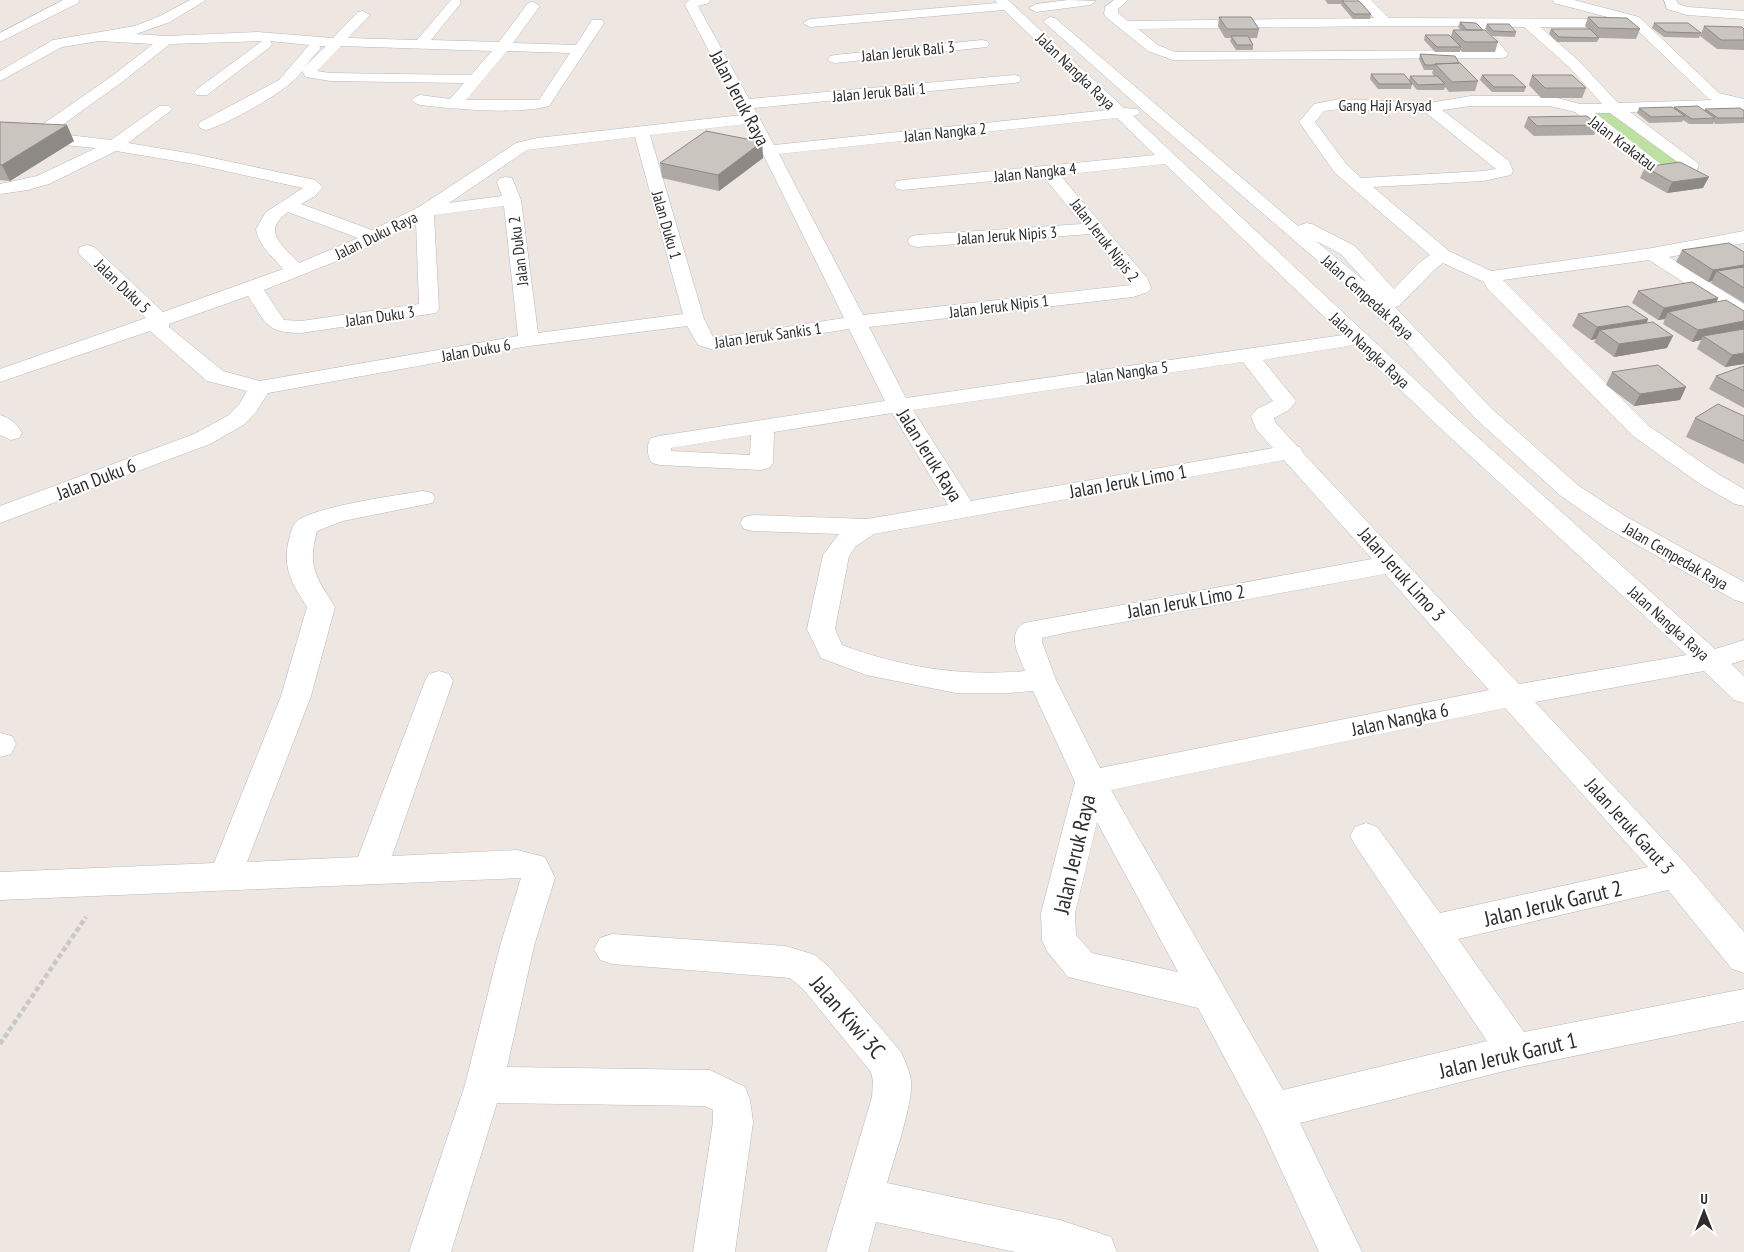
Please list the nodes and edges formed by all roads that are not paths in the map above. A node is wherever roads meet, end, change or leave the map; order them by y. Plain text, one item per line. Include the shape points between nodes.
1 (73, 0) edge
2 (200, 0) edge
3 (1122, 0) edge
4 (1364, 0) edge
5 (1559, 0) edge
6 (1670, 0) edge
7 (699, 1) edge
8 (1090, 1) edge
9 (455, 3) dead end
10 (1004, 3) edge
11 (1031, 4) edge
12 (533, 6) dead end
13 (800, 10) dead end
14 (363, 15) dead end
15 (1744, 15) edge
16 (1385, 22) junction
17 (1476, 22) junction
18 (1528, 22) junction
19 (597, 23) dead end
20 (810, 23) junction
21 (1253, 23) junction
22 (1639, 23) junction
23 (1124, 25) junction
24 (101, 37) junction
25 (0, 38) edge
26 (212, 39) junction
27 (166, 40) junction
28 (313, 41) junction
29 (338, 42) junction
30 (58, 43) junction
31 (265, 44) junction
32 (982, 44) dead end
33 (420, 45) junction
34 (504, 47) junction
35 (580, 49) junction
36 (1277, 55) junction
37 (835, 59) junction
38 (0, 77) edge
39 (476, 79) junction
40 (1014, 79) dead end
41 (202, 92) dead end
42 (859, 94) junction
43 (420, 100) dead end
44 (454, 104) junction
45 (1744, 104) edge
46 (164, 108) dead end
47 (1429, 108) junction
48 (1614, 108) junction
49 (1580, 109) junction
50 (1151, 110) junction
51 (747, 112) junction
52 (1121, 114) junction
53 (206, 126) dead end
54 (641, 131) junction
55 (0, 134) edge
56 (37, 136) junction
57 (114, 145) junction
58 (768, 150) junction
59 (1167, 158) junction
60 (499, 163) junction
61 (1048, 171) junction
62 (1356, 183) junction
63 (28, 185) junction
64 (903, 185) dead end
65 (0, 189) edge
66 (63, 190) dead end
67 (512, 200) junction
68 (287, 205) junction
69 (425, 211) junction
70 (1097, 228) junction
71 (373, 237) junction
72 (1744, 237) edge
73 (917, 241) dead end
74 (87, 251) dead end
75 (1652, 254) junction
76 (1442, 255) junction
77 (296, 271) junction
78 (1493, 279) junction
79 (252, 288) junction
80 (1141, 288) joint
81 (1390, 307) junction
82 (1744, 313) edge
83 (694, 319) junction
84 (857, 322) junction
85 (159, 325) junction
86 (1356, 337) junction
87 (529, 340) junction
88 (1248, 355) junction
89 (0, 376) edge
90 (260, 388) junction
91 (898, 404) junction
92 (1484, 414) junction
93 (1446, 422) junction
94 (763, 426) dead end
95 (1292, 452) junction
96 (423, 498) dead end
97 (1744, 499) edge
98 (964, 510) junction
99 (0, 515) edge
100 (753, 523) dead end
101 (867, 527) junction
102 (1393, 564) junction
103 (1744, 594) edge
104 (1744, 650) edge
105 (1710, 660) junction
106 (1042, 680) junction
107 (439, 681) dead end
108 (1744, 693) edge
109 (1513, 696) junction
110 (1091, 782) junction
111 (1366, 836) dead end
112 (370, 870) junction
113 (1675, 875) junction
114 (225, 876) junction
115 (0, 886) edge
116 (1432, 930) junction
117 (612, 949) dead end
118 (1744, 958) edge
119 (1210, 996) junction
120 (1744, 1005) edge
121 (1516, 1051) junction
122 (484, 1085) junction
123 (1274, 1111) junction
124 (862, 1198) junction
125 (430, 1252) edge
126 (714, 1252) edge
127 (847, 1252) edge
128 (1096, 1252) edge
129 (1341, 1252) edge

1 - 25 street
2 - 24 street via 165,20 138,30
3 - 23 street via 1110,10 1110,14
4 - 16 street
5 - 22 street
6 - 15 street via 1672,6 1687,11
7 - 51 street, Jalan Jeruk Raya via 692,5
8 - 11 street
9 - 33 street
10 - 20 street
10 - 52 street, Jalan Nangka Raya
11 - 50 street, Jalan Cempedak Raya
12 - 34 street
13 - 20 street
14 - 29 street
16 - 17 street
16 - 21 street
17 - 18 street
17 - 36 street via 1501,54
18 - 22 street
18 - 48 street via 1574,64
19 - 35 street
20 - 37 street
21 - 23 street
21 - 36 street
22 - 45 street via 1714,96
23 - 36 street via 1153,48 1173,56
24 - 27 street
24 - 30 street
25 - 30 street
26 - 27 street
26 - 28 street via 258,36
26 - 31 street
27 - 56 street
28 - 29 street
28 - 31 street
28 - 53 street via 292,76 284,83
29 - 33 street
29 - 39 street via 309,71 311,74
30 - 38 street
31 - 41 street
32 - 37 street, Jalan Jeruk Bali 3
33 - 34 street
34 - 35 street
34 - 39 street
35 - 44 street via 544,103
37 - 42 street
39 - 44 street
40 - 42 street, Jalan Jeruk Bali 1
42 - 51 street, Jalan Jeruk Bali 1
43 - 44 street
45 - 48 street
46 - 57 street
47 - 49 street, Gang Haji Arsyad via 1471,100 1550,101
47 - 62 street, Gang Haji Arsyad via 1340,104 1319,107 1311,115 1307,122 1312,131 1341,170
47 - 62 street via 1503,165 1505,171 1483,176
48 - 49 street
48 - 49 street, Jalan Krakatau via 1691,166 1660,172
50 - 52 street, Jalan Nangka 2
50 - 81 street, Jalan Cempedak Raya via 1262,205
51 - 54 street, Jalan Duku Raya
51 - 58 street, Jalan Jeruk Raya
52 - 58 street, Jalan Nangka 2
52 - 59 street, Jalan Nangka Raya
54 - 60 street, Jalan Duku Raya via 522,146
54 - 83 street, Jalan Duku 1
55 - 56 street
56 - 57 street
57 - 63 street
57 - 68 street via 246,170 314,187
58 - 84 street, Jalan Jeruk Raya
59 - 61 street, Jalan Nangka 4
59 - 86 street, Jalan Nangka Raya
60 - 67 street, Jalan Duku 2
60 - 69 street, Jalan Duku Raya
61 - 64 street, Jalan Nangka 4
61 - 70 street, Jalan Jeruk Nipis 2
62 - 76 street, Gang Haji Arsyad
63 - 65 street
63 - 66 street
67 - 69 street
67 - 87 street, Jalan Duku 2
68 - 71 street
68 - 77 street via 269,217 265,226 266,236
69 - 71 street, Jalan Duku Raya
69 - 79 street, Jalan Duku 3 via 429,309 286,327 277,324
70 - 73 street, Jalan Jeruk Nipis 3
70 - 80 street, Jalan Jeruk Nipis 2 via 1140,282
71 - 77 street, Jalan Duku Raya
72 - 75 street
74 - 85 street, Jalan Duku 5
75 - 78 street via 1496,275
75 - 82 street
76 - 78 street, Gang Haji Arsyad
76 - 81 street via 1427,266
77 - 79 street, Jalan Duku Raya
78 - 97 street via 1494,284 1641,431
79 - 85 street, Jalan Duku Raya
80 - 84 street, Jalan Jeruk Nipis 1
81 - 92 street, Jalan Cempedak Raya
83 - 84 street, Jalan Jeruk Sankis 1 via 705,341 715,344
83 - 87 street, Jalan Duku 6
84 - 91 street, Jalan Jeruk Raya
85 - 89 street, Jalan Duku Raya
85 - 90 street, Jalan Duku 6 via 214,376
86 - 88 street, Jalan Nangka 5 via 1343,342
86 - 93 street, Jalan Nangka Raya
87 - 90 street, Jalan Duku 6
88 - 91 street, Jalan Nangka 5
88 - 95 street, Jalan Jeruk Limo 3 via 1286,401 1262,416 1264,424
90 - 99 street, Jalan Duku 6 via 247,411 202,439
91 - 94 street, Jalan Nangka 5
91 - 98 street, Jalan Jeruk Raya
92 - 93 street
92 - 103 street, Jalan Cempedak Raya via 1570,491 1616,522
93 - 105 street, Jalan Nangka Raya
95 - 98 street, Jalan Jeruk Limo 1
95 - 102 street, Jalan Jeruk Limo 3
96 - 114 street via 336,514 306,526 301,540 299,567 321,607 296,696
98 - 101 street, Jalan Jeruk Raya
100 - 101 street
101 - 106 street, Jalan Jeruk Raya via 847,540 836,555 820,629 831,651 866,666 956,683
102 - 106 street, Jalan Jeruk Limo 2 via 1034,630 1029,633 1028,642
102 - 109 street, Jalan Jeruk Limo 3
104 - 105 street, Jalan Nangka 6
105 - 108 street, Jalan Nangka Raya
105 - 109 street, Jalan Nangka 6
106 - 110 street, Jalan Jeruk Raya
107 - 112 street
109 - 110 street, Jalan Nangka 6
109 - 113 street, Jalan Jeruk Garut 3
110 - 119 street, Jalan Jeruk Raya
110 - 119 street, Jalan Jeruk Raya via 1058,913 1059,940 1081,966
111 - 116 street
112 - 114 street
112 - 122 street via 517,864 533,867 538,878 517,946
113 - 116 street, Jalan Jeruk Garut 2
113 - 118 street, Jalan Jeruk Garut 3
114 - 115 street
116 - 121 street
117 - 124 street, Jalan Kiwi 3C via 786,961 802,966 816,978 888,1064 892,1080 891,1097
119 - 123 street, Jalan Jeruk Raya
120 - 121 street, Jalan Jeruk Garut 1
121 - 123 street, Jalan Jeruk Garut 1
122 - 125 street
122 - 126 street via 710,1088 731,1100 733,1122
123 - 129 street, Jalan Jeruk Raya
124 - 127 street, Jalan Kiwi 3C
124 - 128 street via 1060,1241

